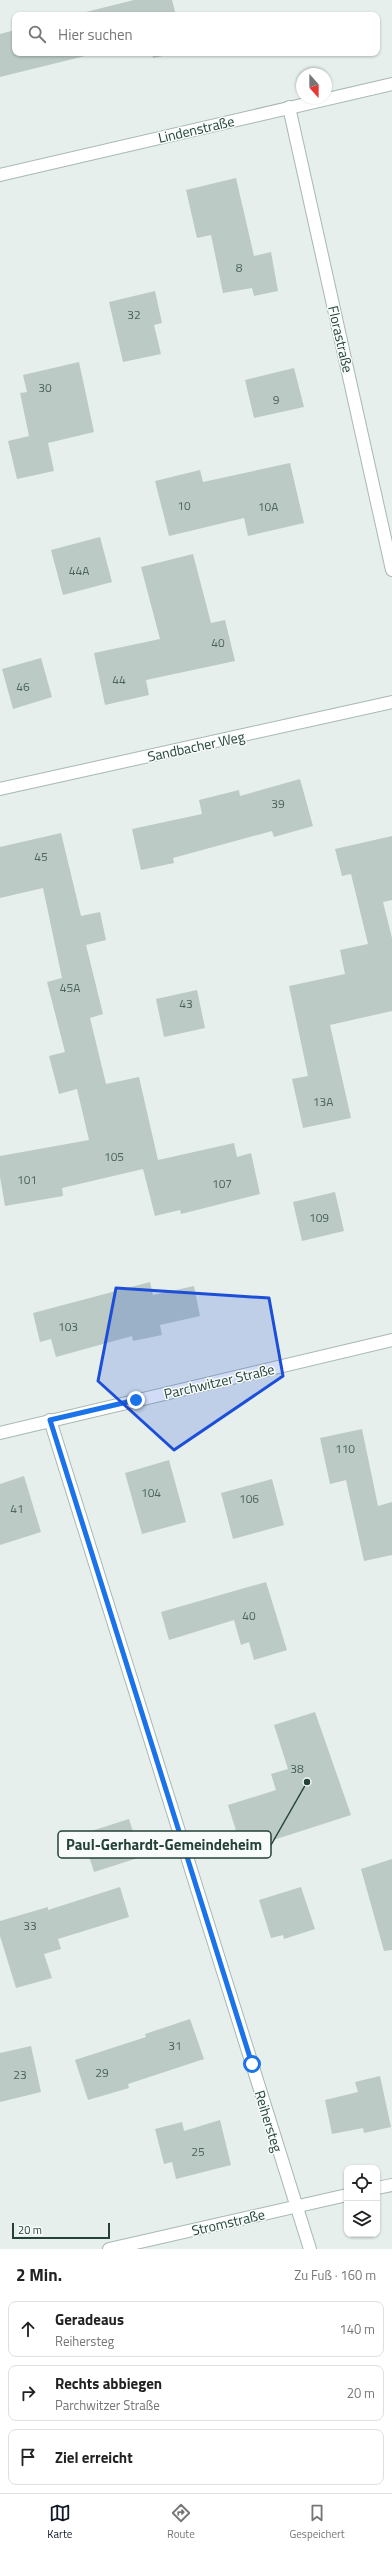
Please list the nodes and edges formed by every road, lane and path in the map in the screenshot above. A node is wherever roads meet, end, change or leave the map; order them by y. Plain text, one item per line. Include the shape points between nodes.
1 (392, 84) edge
2 (289, 107) junction
3 (0, 175) edge
4 (392, 570) edge
5 (392, 702) edge
6 (0, 789) edge
7 (392, 1340) edge
8 (50, 1420) junction
9 (0, 1433) edge
10 (392, 2185) edge
11 (380, 2187) edge
12 (344, 2196) edge
13 (296, 2206) junction
14 (109, 2249) edge
15 (310, 2249) edge

1 - 2 street, Lindenstraße
2 - 3 street, Lindenstraße
2 - 4 street, Florastraße
5 - 6 street, Sandbacher Weg
7 - 8 street, Parchwitzer Straße
8 - 9 street, Parchwitzer Straße
8 - 13 street, Reihersteg
10 - 11 street
12 - 13 street, Stromstraße
13 - 14 street, Stromstraße
13 - 15 street, Reihersteg

